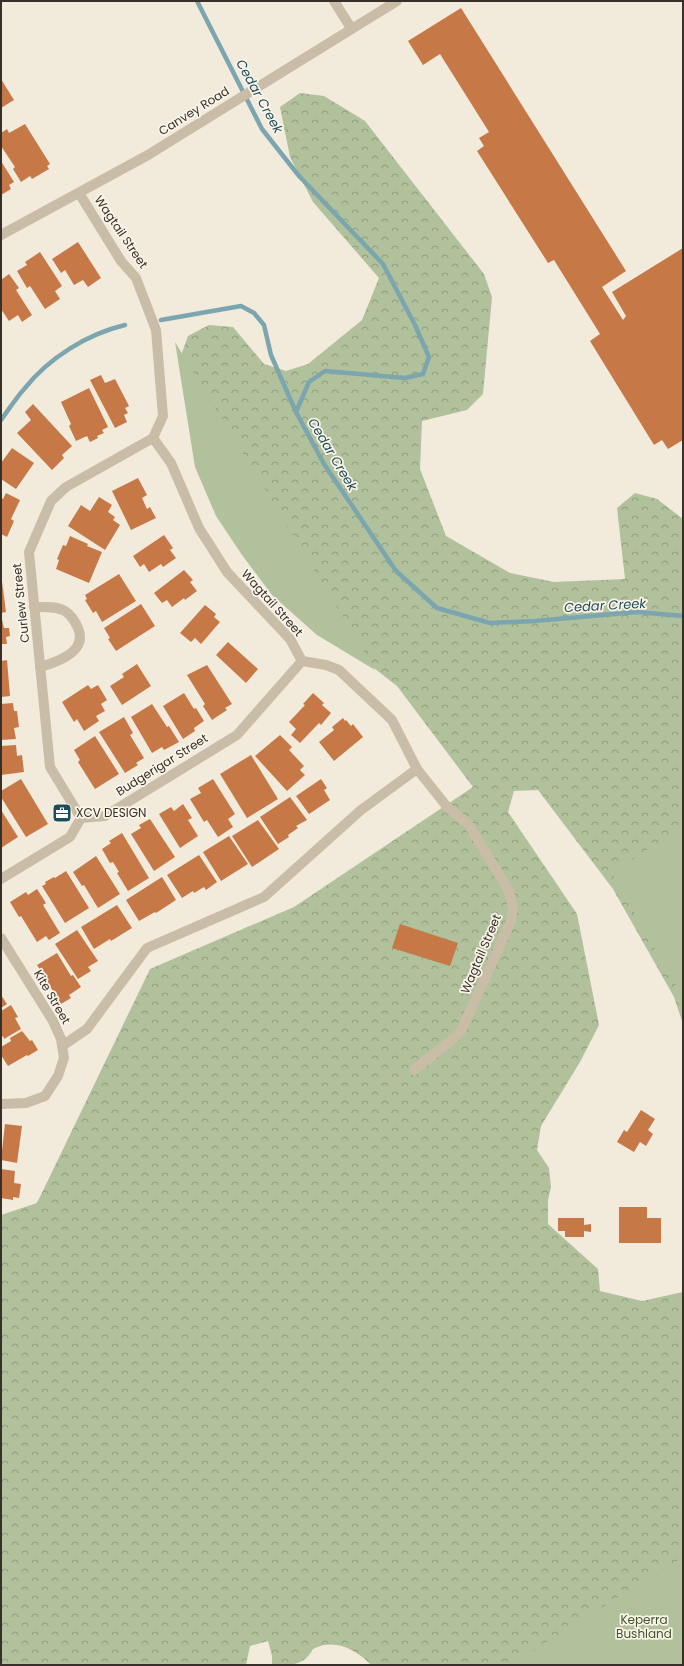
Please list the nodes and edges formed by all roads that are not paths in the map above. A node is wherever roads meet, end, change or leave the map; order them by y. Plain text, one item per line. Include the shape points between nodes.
1 (334, 1) edge
2 (397, 1) edge
3 (351, 28) junction
4 (80, 193) junction
5 (1, 235) edge
6 (153, 438) junction
7 (34, 606) junction
8 (302, 661) junction
9 (40, 667) junction
10 (417, 769) junction
11 (81, 818) junction
12 (1, 879) edge
13 (1, 938) edge
14 (62, 1046) junction
15 (414, 1070) dead end
16 (1, 1104) edge

1 - 3 street
2 - 3 street, Canvey Road
3 - 4 street, Canvey Road via 148,155
4 - 5 street, Canvey Road
4 - 6 street, Wagtail Street via 121,261 136,278 156,330 163,416
6 - 7 street, Curlew Street via 66,487 51,501 29,552
6 - 8 street, Wagtail Street via 171,463 199,528 227,572 290,639
7 - 9 street, Curlew Street
7 - 9 street via 64,610 71,615 79,632 75,649 67,657
8 - 10 street, Wagtail Street via 339,670 392,720
8 - 11 street, Budgerigar Street via 237,735 105,816
9 - 11 street, Curlew Street via 50,767
10 - 14 street via 361,810 264,897 147,948 87,1028
10 - 15 street, Wagtail Street via 448,808 468,824 509,891 513,908 511,921 461,1031
11 - 12 street via 70,837
13 - 14 street, Kite Street via 53,1021
14 - 16 street, Kite Street via 64,1058 58,1076 45,1096 26,1103

